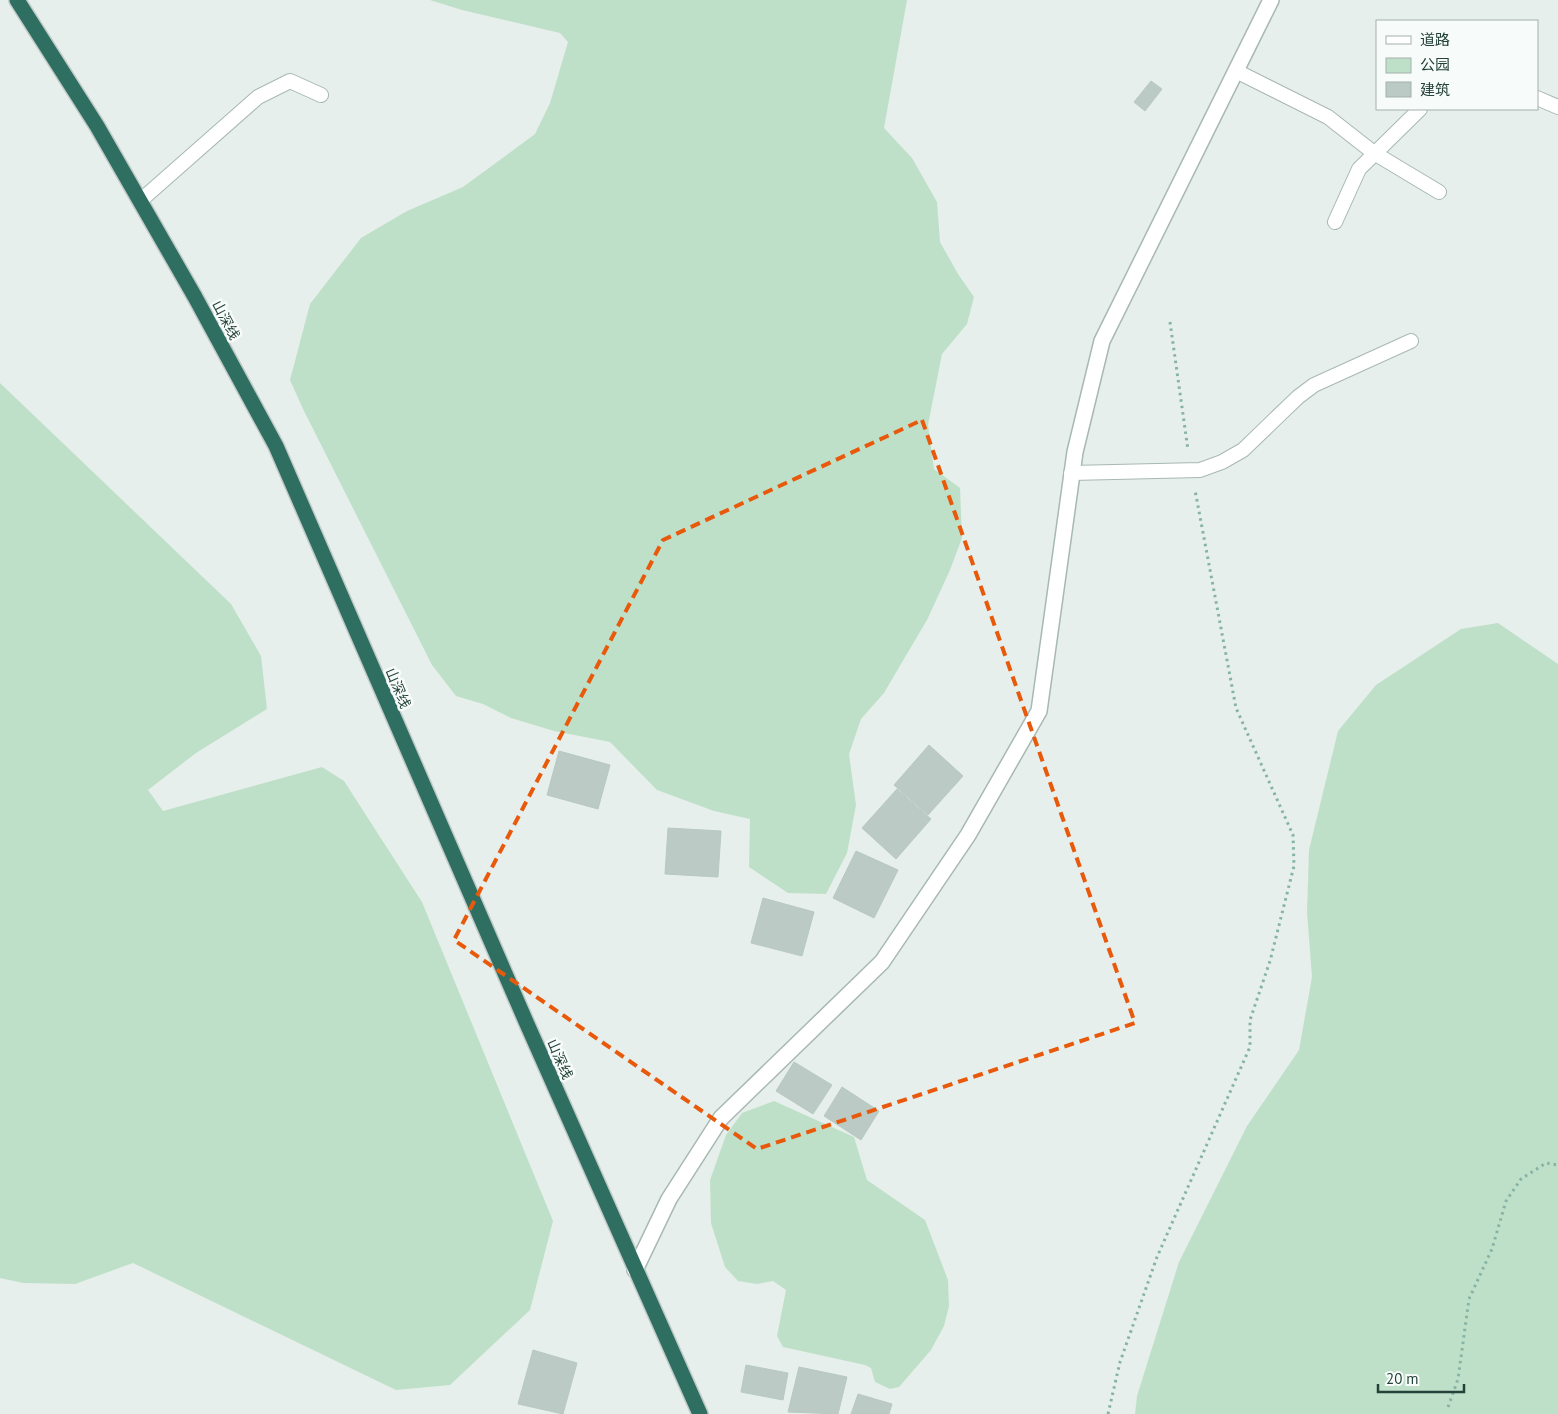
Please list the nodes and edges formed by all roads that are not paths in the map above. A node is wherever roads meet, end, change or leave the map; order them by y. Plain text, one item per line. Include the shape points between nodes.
1 (16, 0) edge
2 (1272, 0) edge
3 (1236, 72) junction
4 (321, 95) dead end
5 (1538, 98) edge
6 (1558, 106) edge
7 (1419, 110) edge
8 (1374, 153) junction
9 (1439, 192) dead end
10 (140, 202) junction
11 (1334, 222) dead end
12 (1411, 341) dead end
13 (1072, 473) junction
14 (635, 1270) junction
15 (700, 1414) edge

1 - 10 highway, 山深线 via 97,126
2 - 3 street
3 - 8 lane via 1328,116
3 - 13 street via 1102,340
4 - 10 lane via 290,81 258,97
5 - 6 lane
7 - 8 lane
8 - 9 lane
8 - 11 lane via 1359,169
10 - 14 highway, 山深线 via 196,297 276,446
12 - 13 lane via 1314,385 1243,450 1222,462 1200,470
13 - 14 street via 1039,712 968,835 882,962 721,1118 669,1199
14 - 15 highway, 山深线

